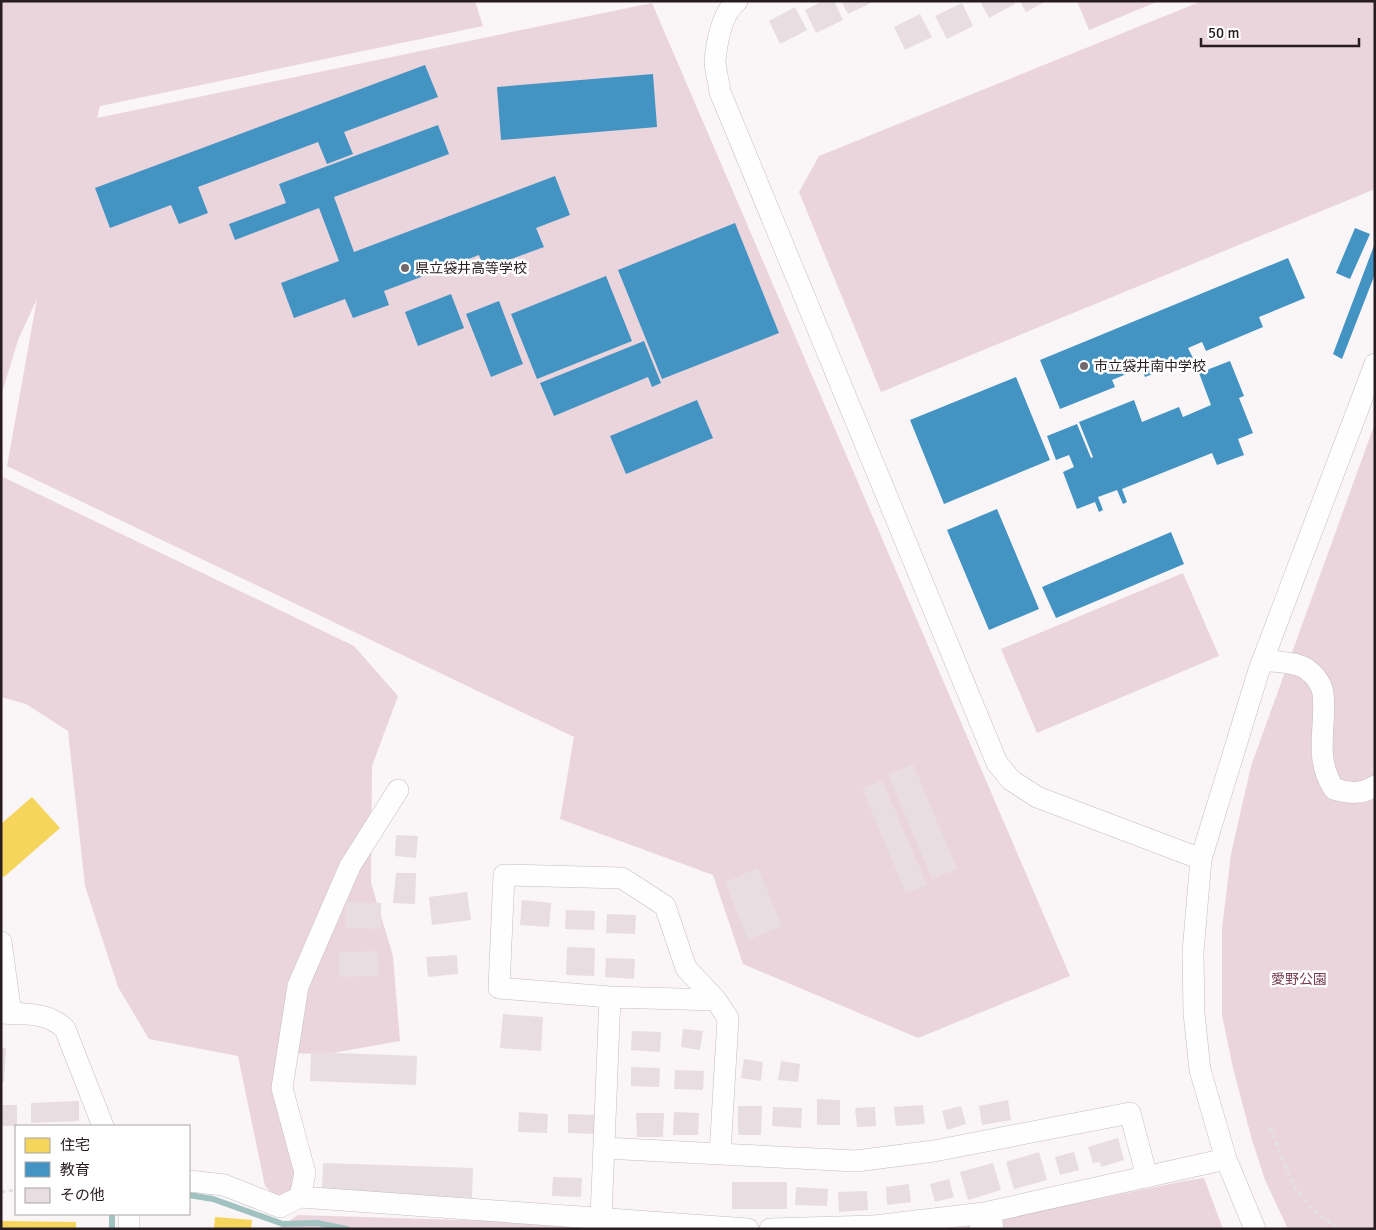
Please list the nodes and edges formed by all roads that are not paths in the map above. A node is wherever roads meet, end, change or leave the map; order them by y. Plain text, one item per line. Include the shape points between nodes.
1 (737, 1) edge
2 (1373, 372) edge
3 (1263, 660) junction
4 (1375, 786) edge
5 (398, 790) dead end
6 (1201, 859) junction
7 (1, 942) edge
8 (610, 997) junction
9 (716, 1000) junction
10 (6, 1013) edge
11 (103, 1125) edge
12 (604, 1148) junction
13 (720, 1154) junction
14 (1226, 1159) junction
15 (1147, 1177) junction
16 (190, 1181) edge
17 (300, 1197) junction
18 (129, 1215) edge
19 (601, 1218) junction
20 (129, 1229) edge
21 (748, 1229) edge
22 (770, 1229) edge
23 (981, 1229) edge
24 (993, 1229) edge
25 (1255, 1229) edge

1 - 6 street via 731,6 720,34 715,62 720,92 997,763 1011,780 1037,797
2 - 3 street
3 - 4 street via 1304,667 1318,680 1322,693 1324,767 1334,789 1349,793 1366,792
3 - 6 street
5 - 17 street via 350,866 298,986 282,1088 305,1173
6 - 14 street via 1193,952 1194,1013 1200,1070
7 - 10 street
8 - 9 street
8 - 9 street via 499,988 504,874 622,878 665,906 686,968
8 - 12 street
9 - 13 street via 728,1018
10 - 11 street via 55,1019 65,1029
12 - 13 street
12 - 19 street
13 - 15 street via 856,1161 934,1151 1130,1114
14 - 15 street
14 - 25 street
15 - 22 street via 984,1213 874,1226
16 - 17 street via 224,1185 280,1207
17 - 19 street
18 - 20 street
19 - 21 street
23 - 24 street via 980,1224 992,1222

